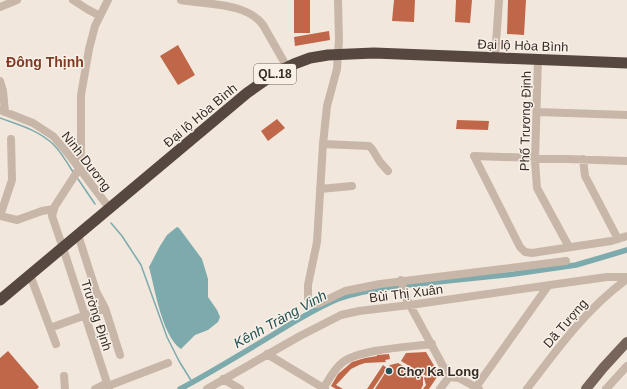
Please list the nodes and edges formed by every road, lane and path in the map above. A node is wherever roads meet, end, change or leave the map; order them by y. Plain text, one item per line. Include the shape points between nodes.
1 (17, 0) edge
2 (73, 0) edge
3 (108, 0) edge
4 (181, 0) edge
5 (338, 0) edge
6 (499, 0) edge
7 (0, 7) edge
8 (100, 16) junction
9 (338, 54) junction
10 (495, 58) junction
11 (538, 60) junction
12 (627, 63) edge
13 (287, 67) junction
14 (0, 81) edge
15 (2, 111) edge
16 (537, 112) junction
17 (627, 115) edge
18 (12, 139) dead end
19 (323, 144) junction
20 (535, 158) junction
21 (583, 159) junction
22 (627, 161) edge
23 (79, 169) junction
24 (388, 171) dead end
25 (352, 186) dead end
26 (320, 189) junction
27 (110, 209) junction
28 (53, 210) junction
29 (0, 216) edge
30 (78, 235) junction
31 (627, 236) edge
32 (618, 239) junction
33 (569, 247) junction
34 (63, 248) junction
35 (566, 260) dead end
36 (30, 275) junction
37 (627, 278) edge
38 (400, 280) junction
39 (548, 286) junction
40 (0, 300) edge
41 (410, 305) junction
42 (105, 308) junction
43 (84, 315) junction
44 (50, 328) junction
45 (627, 342) edge
46 (56, 344) dead end
47 (432, 344) junction
48 (267, 354) junction
49 (120, 355) dead end
50 (168, 362) dead end
51 (627, 366) edge
52 (64, 376) dead end
53 (449, 377) junction
54 (223, 379) junction
55 (108, 386) edge
56 (477, 388) edge
57 (65, 389) edge
58 (94, 389) edge
59 (207, 389) edge
60 (240, 389) edge
61 (324, 389) edge
62 (440, 389) edge
63 (527, 389) edge
64 (586, 389) edge
65 (606, 389) edge

1 - 7 street
2 - 8 street
3 - 8 street
4 - 13 street via 231,7 252,14 263,25
5 - 9 street
6 - 10 street
8 - 23 street via 90,44 82,95
9 - 10 highway, Đại lộ Hòa Bình / QL.18
9 - 13 highway, Đại lộ Hòa Bình / QL.18 via 310,58
9 - 19 street via 337,69 327,106
10 - 11 highway, Đại lộ Hòa Bình / QL.18
11 - 12 highway, Đại lộ Hòa Bình / QL.18
11 - 16 street, Phố Trương Định
13 - 27 highway, Đại lộ Hòa Bình / QL.18 via 247,93
14 - 15 street via 3,91
15 - 23 street, Ninh Dương via 48,132
16 - 17 street
16 - 20 street, Phố Trương Định
18 - 29 street via 12,180
19 - 24 street via 369,146
19 - 26 street
20 - 21 street
20 - 33 street, Phố Trương Định via 537,188
20 - 33 street via 474,156 520,247 525,252
21 - 22 street
21 - 32 street via 585,176
23 - 27 street, Ninh Dương
23 - 28 street
25 - 26 street
26 - 38 street via 317,242 308,285 308,298 312,304 318,304 345,291
27 - 30 highway, Đại lộ Hòa Bình / QL.18
28 - 29 street via 17,220
28 - 34 street, Trường Định via 52,216
30 - 34 highway, Đại lộ Hòa Bình / QL.18
30 - 42 street via 96,291
31 - 32 street
32 - 33 street
34 - 36 highway, Đại lộ Hòa Bình / QL.18
34 - 43 street, Trường Định
35 - 38 street
36 - 40 highway, Đại lộ Hòa Bình / QL.18
36 - 44 street
37 - 39 street, Bùi Thị Xuân via 607,277
37 - 63 street, Dã Tượng via 576,326
38 - 41 street
39 - 41 street, Bùi Thị Xuân
39 - 56 street
41 - 47 street
41 - 48 street, Bùi Thị Xuân via 360,310 341,315
42 - 43 street
42 - 49 street
43 - 44 street
43 - 55 street, Trường Định
44 - 46 street
45 - 64 main road
47 - 53 street
47 - 61 street via 354,356 336,369
48 - 54 street, Bùi Thị Xuân
48 - 61 street
50 - 55 street
51 - 65 street
52 - 57 street
53 - 56 street via 459,378
53 - 62 street
54 - 59 street, Bùi Thị Xuân
54 - 60 street
55 - 58 street

